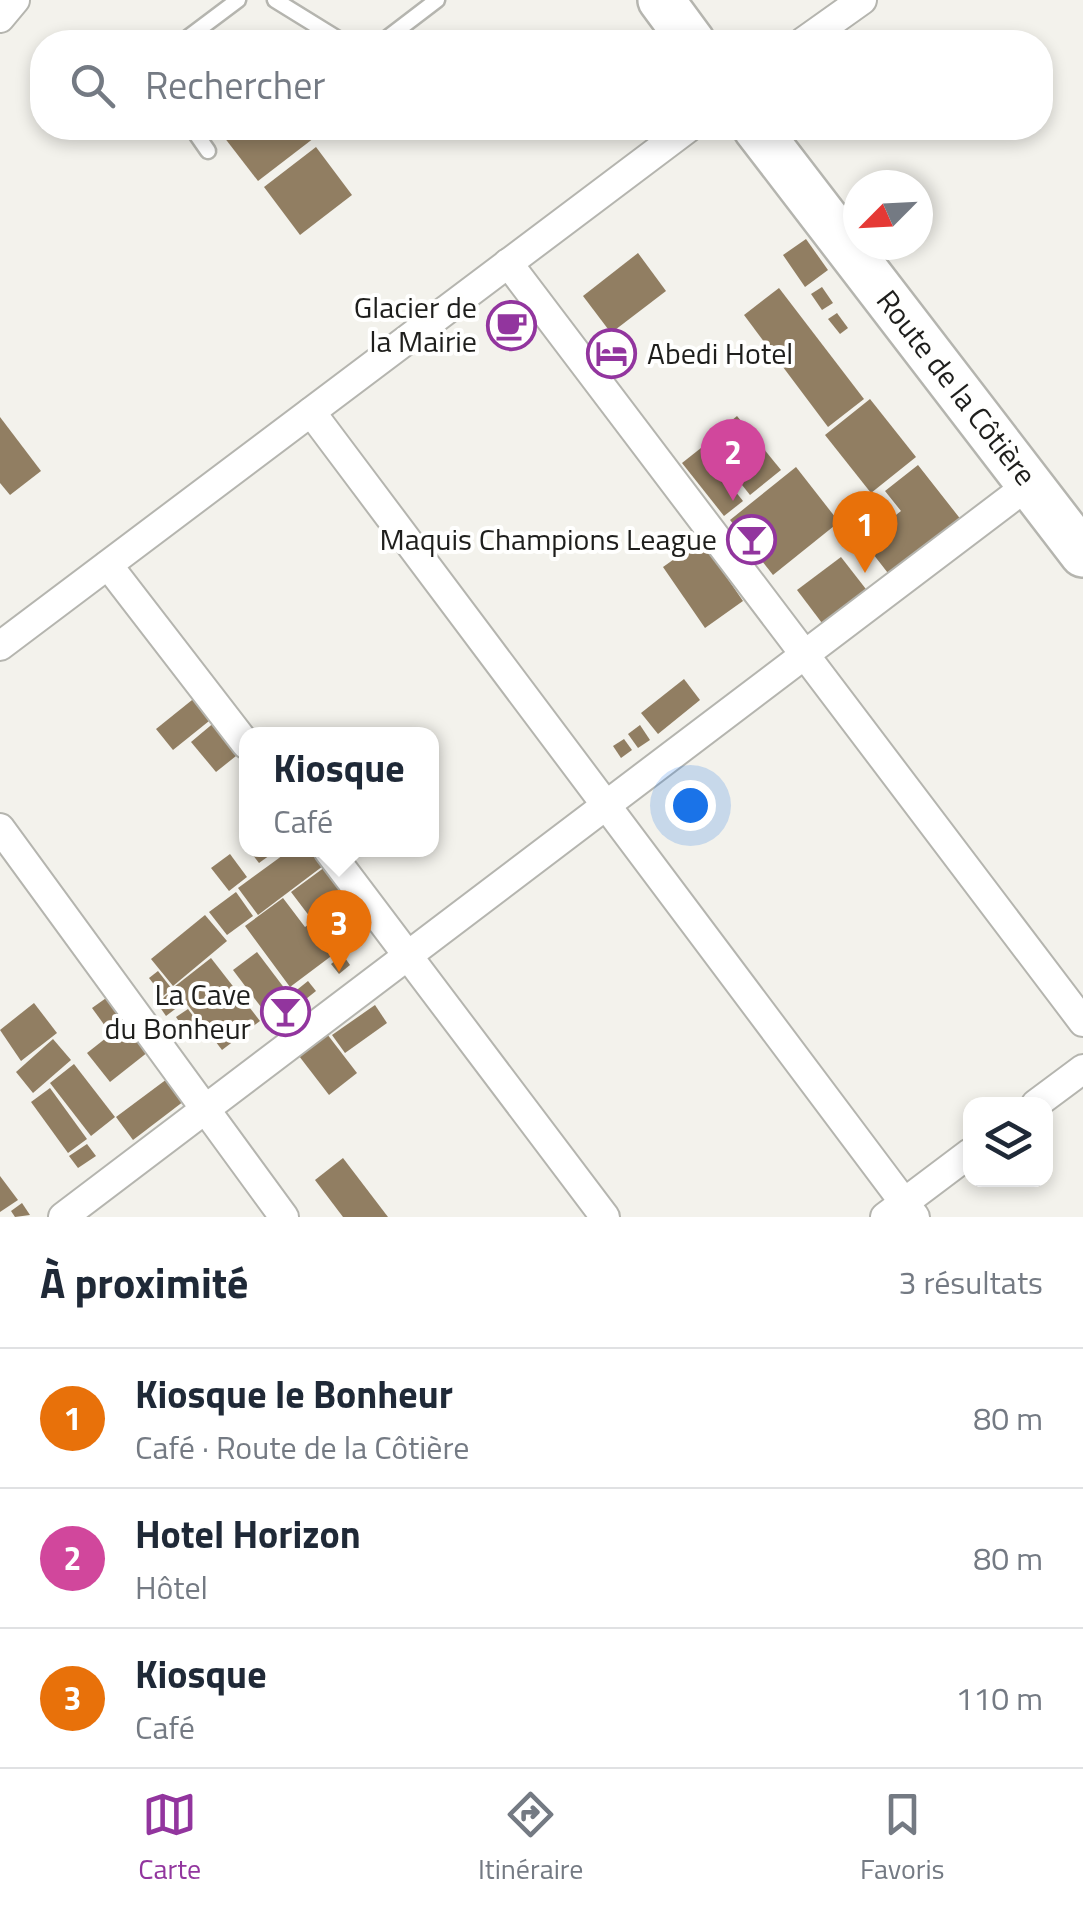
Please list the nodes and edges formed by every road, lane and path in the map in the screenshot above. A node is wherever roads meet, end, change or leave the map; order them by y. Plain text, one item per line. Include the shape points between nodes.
1 (15, 0) edge
2 (238, 0) edge
3 (275, 0) edge
4 (437, 0) edge
5 (660, 0) edge
6 (862, 0) edge
7 (0, 18) edge
8 (198, 30) edge
9 (324, 30) edge
10 (398, 30) edge
11 (683, 30) edge
12 (820, 30) edge
13 (200, 140) edge
14 (672, 140) edge
15 (765, 140) edge
16 (208, 151) dead end
17 (508, 263) junction
18 (310, 412) junction
19 (1032, 484) junction
20 (1075, 528) edge
21 (108, 565) junction
22 (0, 646) edge
23 (804, 656) junction
24 (239, 735) edge
25 (604, 806) junction
26 (0, 828) edge
27 (333, 857) edge
28 (409, 954) junction
29 (1083, 1022) edge
30 (1083, 1069) edge
31 (1045, 1097) edge
32 (205, 1109) junction
33 (963, 1159) edge
34 (901, 1212) edge
35 (63, 1217) edge
36 (284, 1217) edge
37 (605, 1217) edge

1 - 7 street
2 - 8 lane
3 - 9 lane
4 - 10 lane
5 - 11 main road
6 - 12 street
13 - 16 lane
14 - 17 street
15 - 19 main road, Route de la Côtière
17 - 18 street
17 - 23 street
18 - 21 street
18 - 25 street
19 - 20 main road, Route de la Côtière
19 - 23 street
21 - 22 street
21 - 24 street
23 - 25 street
23 - 29 street
25 - 28 street
25 - 34 street
26 - 32 street
27 - 28 street
28 - 32 street
28 - 37 street
30 - 31 street
32 - 35 street
32 - 36 street
33 - 34 street

